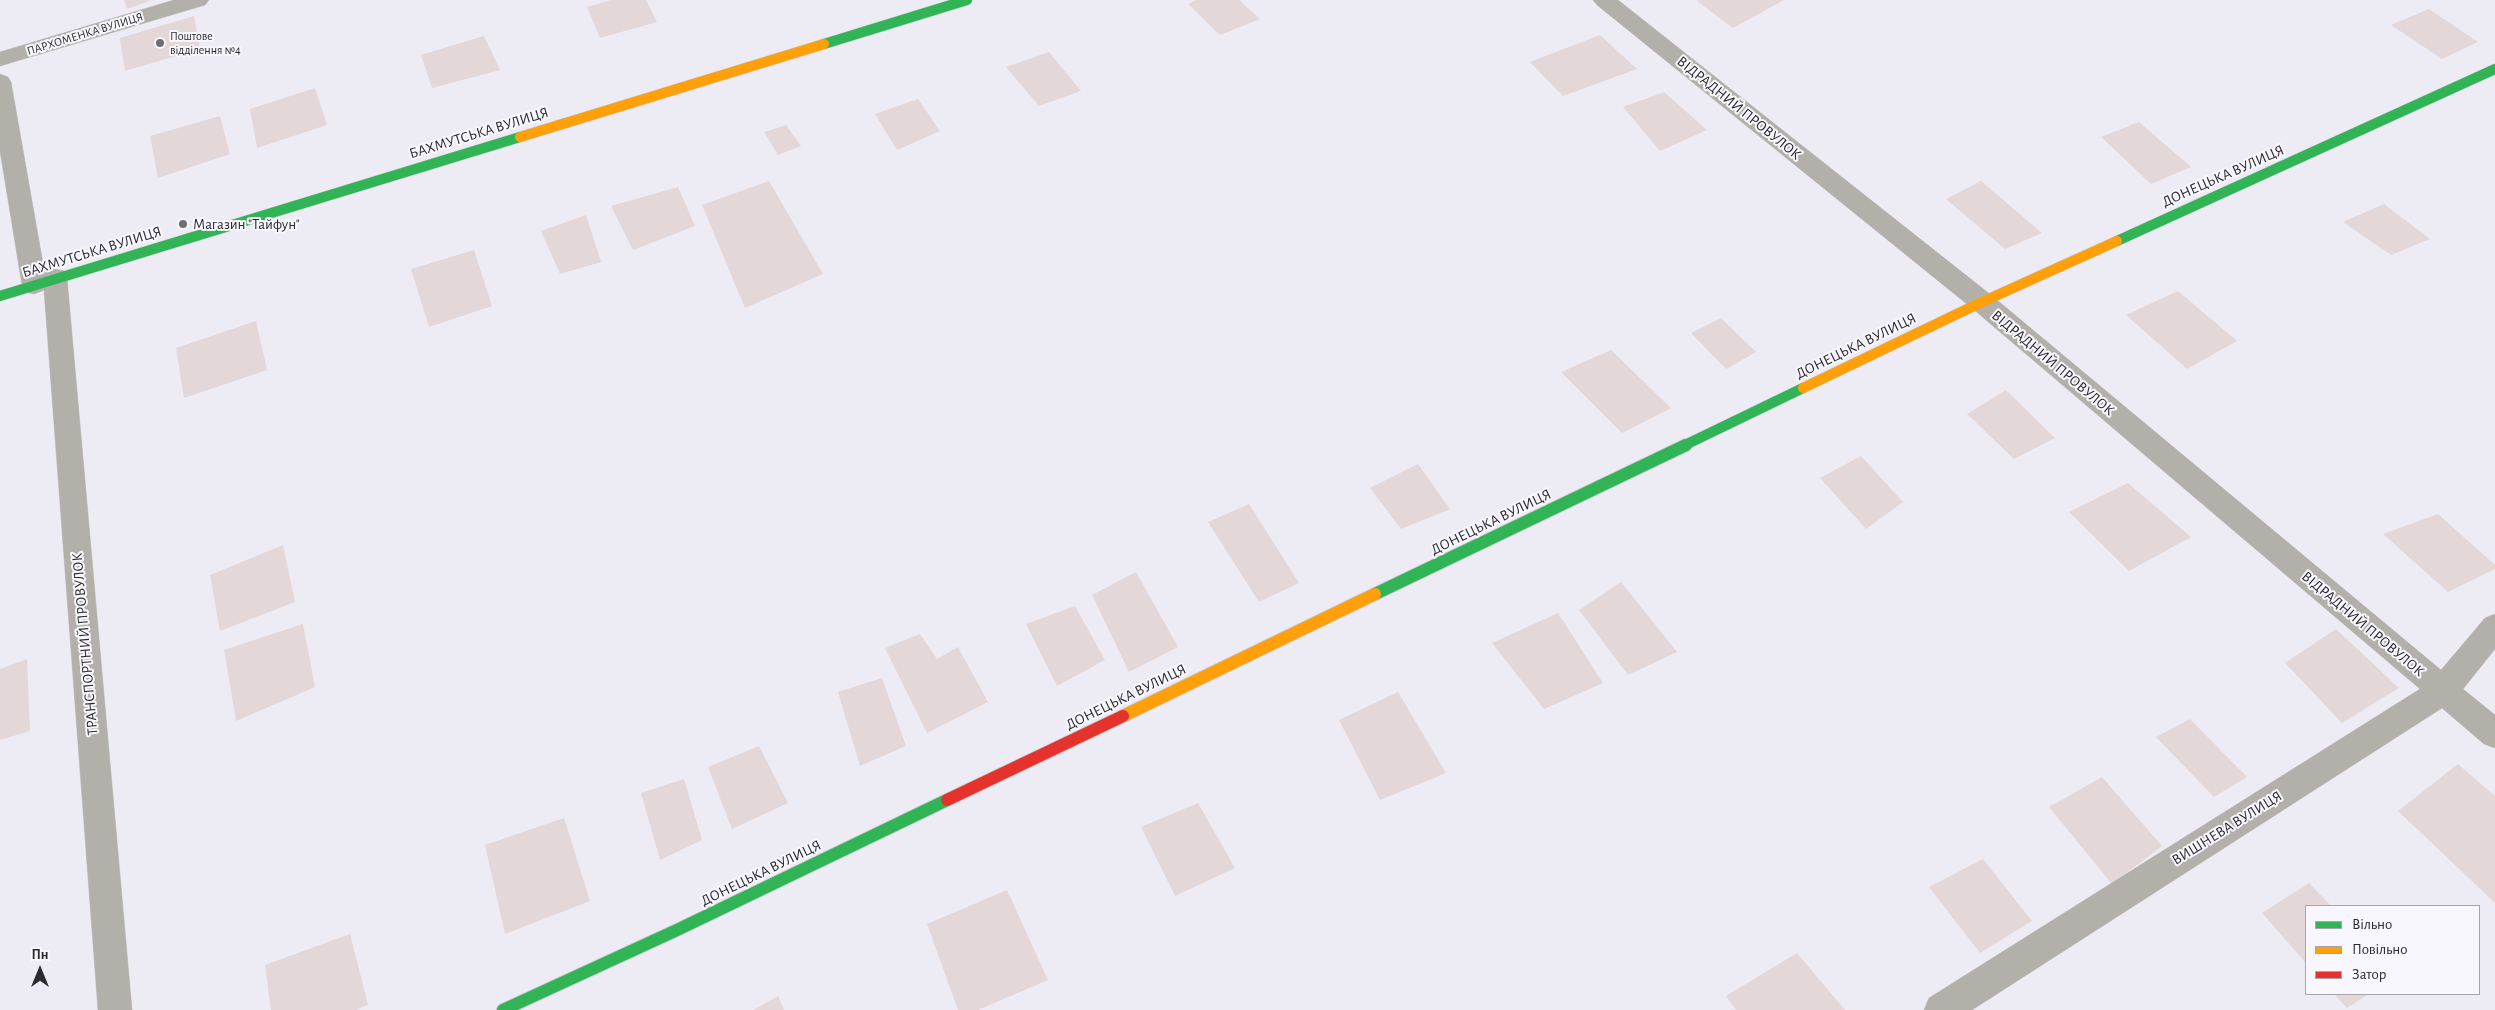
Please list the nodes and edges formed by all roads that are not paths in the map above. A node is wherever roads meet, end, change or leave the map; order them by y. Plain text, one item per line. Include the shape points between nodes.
1 (198, 0) edge
2 (967, 0) edge
3 (1604, 0) edge
4 (0, 59) edge
5 (2495, 68) edge
6 (0, 82) edge
7 (44, 282) junction
8 (0, 296) edge
9 (1982, 302) junction
10 (2495, 627) edge
11 (2443, 691) junction
12 (2495, 734) edge
13 (115, 1010) edge
14 (503, 1010) edge
15 (1941, 1010) edge

1 - 4 street, ПАРХОМЕНКА ВУЛИЦЯ
2 - 7 street, БАХМУТСЬКА ВУЛИЦЯ
3 - 9 street, ВІДРАДНИЙ ПРОВУЛОК
5 - 9 street, ДОНЕЦЬКА ВУЛИЦЯ
6 - 7 street, ТРАНСПОРТНИЙ ПРОВУЛОК
7 - 8 street, БАХМУТСЬКА ВУЛИЦЯ
7 - 13 street, ТРАНСПОРТНИЙ ПРОВУЛОК
9 - 11 street, ВІДРАДНИЙ ПРОВУЛОК
9 - 14 street, ДОНЕЦЬКА ВУЛИЦЯ
10 - 11 street, ВИШНЕВА ВУЛИЦЯ
11 - 12 street, ВІДРАДНИЙ ПРОВУЛОК
11 - 15 street, ВИШНЕВА ВУЛИЦЯ

